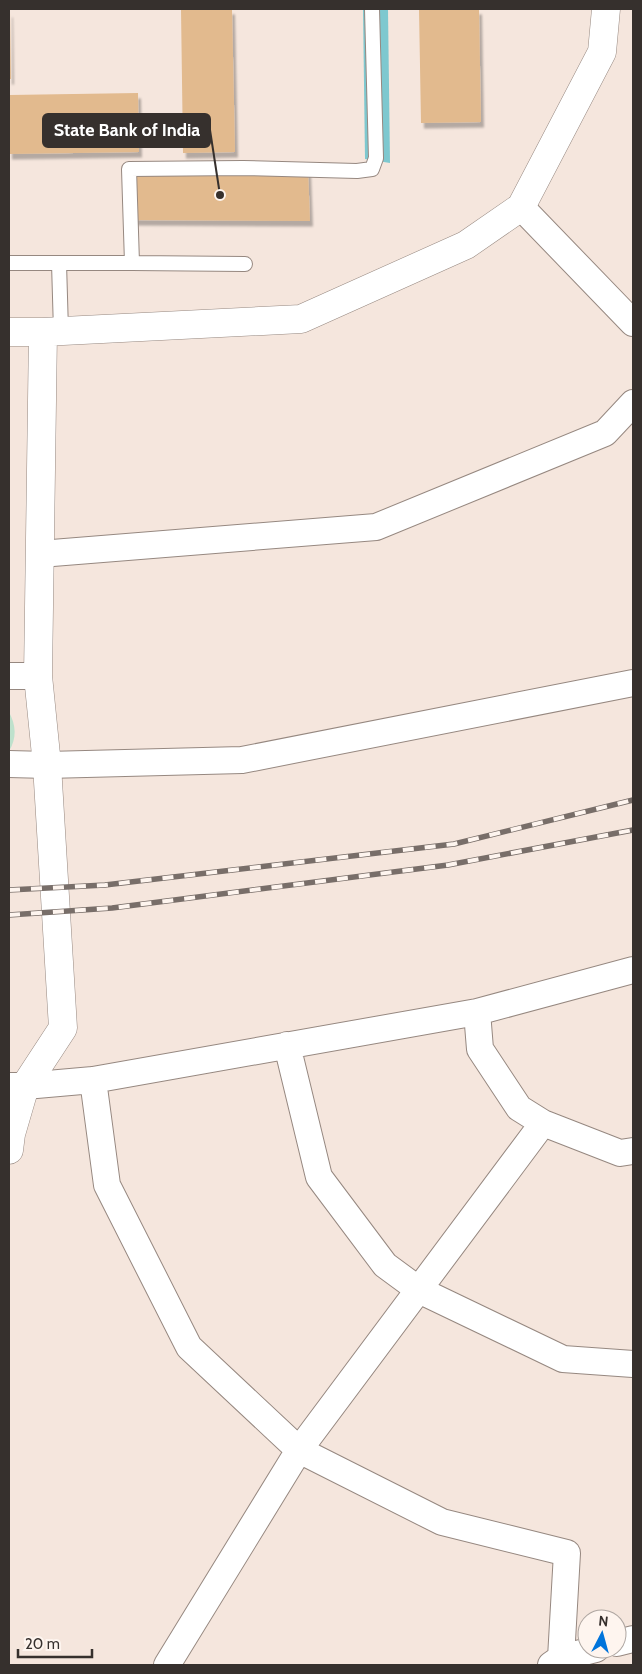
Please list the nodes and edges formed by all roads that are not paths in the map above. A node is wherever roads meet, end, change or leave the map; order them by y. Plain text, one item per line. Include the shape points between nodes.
1 (372, 9) edge
2 (606, 9) edge
3 (521, 207) junction
4 (132, 263) junction
5 (9, 264) edge
6 (59, 264) junction
7 (245, 264) dead end
8 (633, 323) edge
9 (9, 332) edge
10 (52, 332) junction
11 (633, 403) edge
12 (40, 554) junction
13 (9, 676) edge
14 (38, 676) junction
15 (633, 683) edge
16 (9, 764) edge
17 (48, 765) junction
18 (633, 970) edge
19 (477, 1012) junction
20 (287, 1045) junction
21 (93, 1080) junction
22 (17, 1086) edge
23 (543, 1123) junction
24 (9, 1150) edge
25 (633, 1151) edge
26 (419, 1290) junction
27 (633, 1364) edge
28 (299, 1450) junction
29 (577, 1655) edge
30 (556, 1662) edge
31 (167, 1665) edge

1 - 4 lane via 376,158 372,169 129,169
2 - 3 street via 602,52
3 - 8 street
3 - 10 street via 466,245 301,319
4 - 6 lane
4 - 7 lane
5 - 6 lane
6 - 10 lane
9 - 10 street
10 - 12 street
11 - 12 street via 605,433 376,527
12 - 14 street
13 - 14 street
14 - 17 street
15 - 17 street via 242,760
16 - 17 street
17 - 22 street via 62,1028
18 - 19 street
19 - 20 street
19 - 23 street via 480,1049 519,1108
20 - 21 street
20 - 26 street via 319,1177 385,1265
21 - 22 street
21 - 28 street via 107,1185 189,1347
22 - 24 street
23 - 25 street via 620,1153
23 - 26 street
26 - 27 street via 563,1359
26 - 28 street
28 - 30 street via 442,1522 567,1553
28 - 31 street
29 - 30 street

